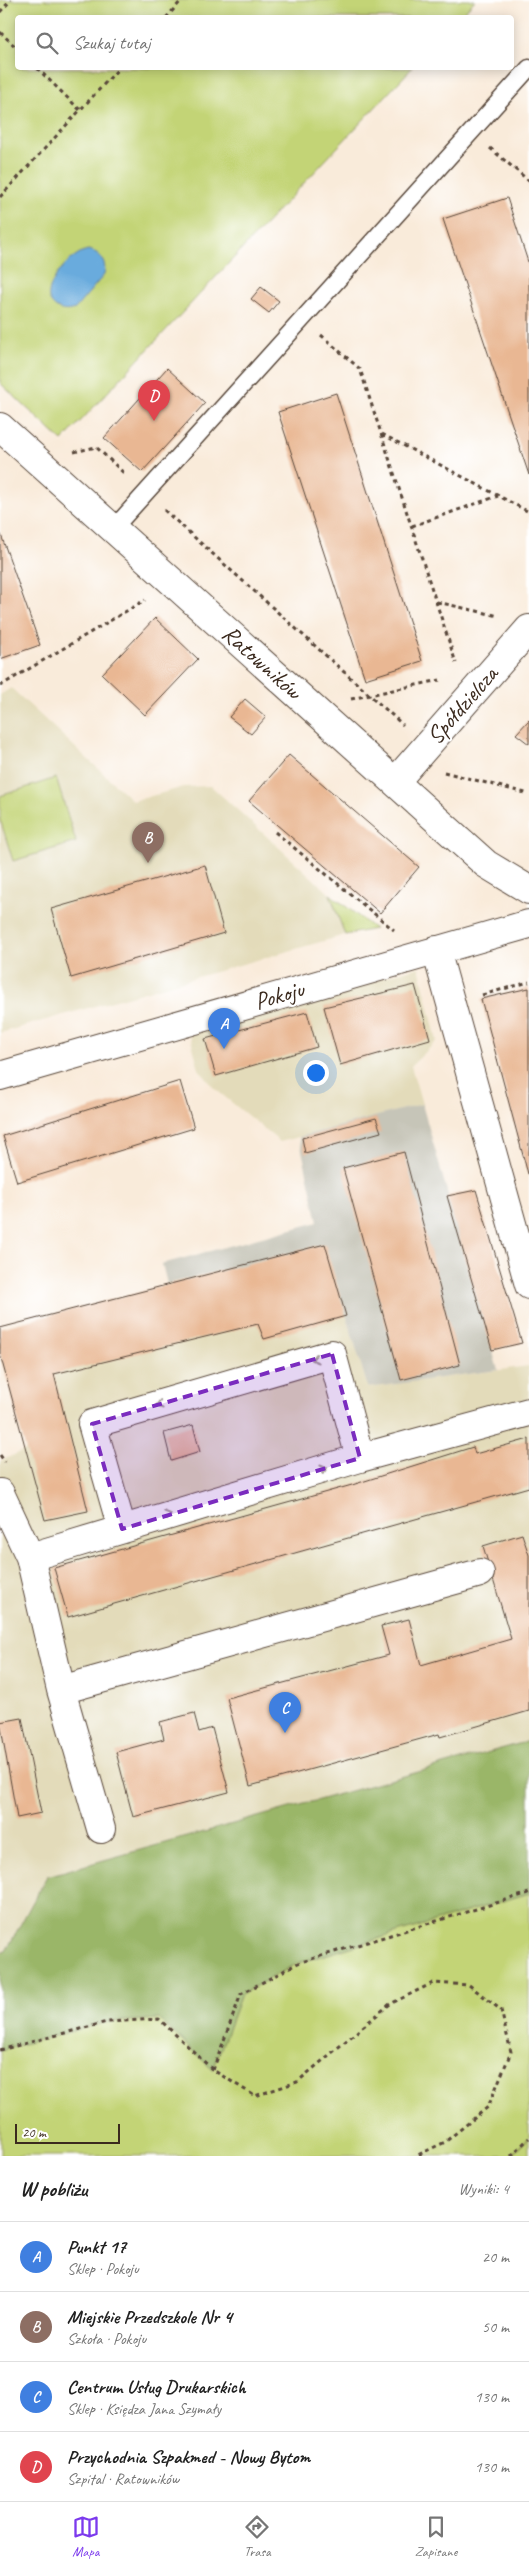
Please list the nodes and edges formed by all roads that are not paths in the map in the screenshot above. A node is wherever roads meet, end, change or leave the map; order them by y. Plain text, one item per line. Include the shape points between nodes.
1 (529, 68) edge
2 (0, 427) edge
3 (113, 529) junction
4 (519, 624) edge
5 (395, 782) junction
6 (529, 890) edge
7 (529, 924) edge
8 (436, 950) junction
9 (0, 1076) edge
10 (529, 1285) edge
11 (529, 1412) edge
12 (360, 1458) junction
13 (0, 1493) edge
14 (122, 1529) junction
15 (30, 1557) junction
16 (480, 1573) dead end
17 (61, 1690) junction
18 (101, 1829) dead end

1 - 3 lane
2 - 3 street, Ratowników
3 - 5 street, Ratowników
4 - 5 street, Spółdzielcza
5 - 6 street, Ratowników via 486,864
7 - 8 street, Pokoju
8 - 9 street, Pokoju
8 - 10 street
11 - 12 street
14 -> 12 street
12 -> 14 street via 332,1354 92,1424
13 - 15 street
14 - 15 street
15 - 17 street
16 - 17 street
17 - 18 street

